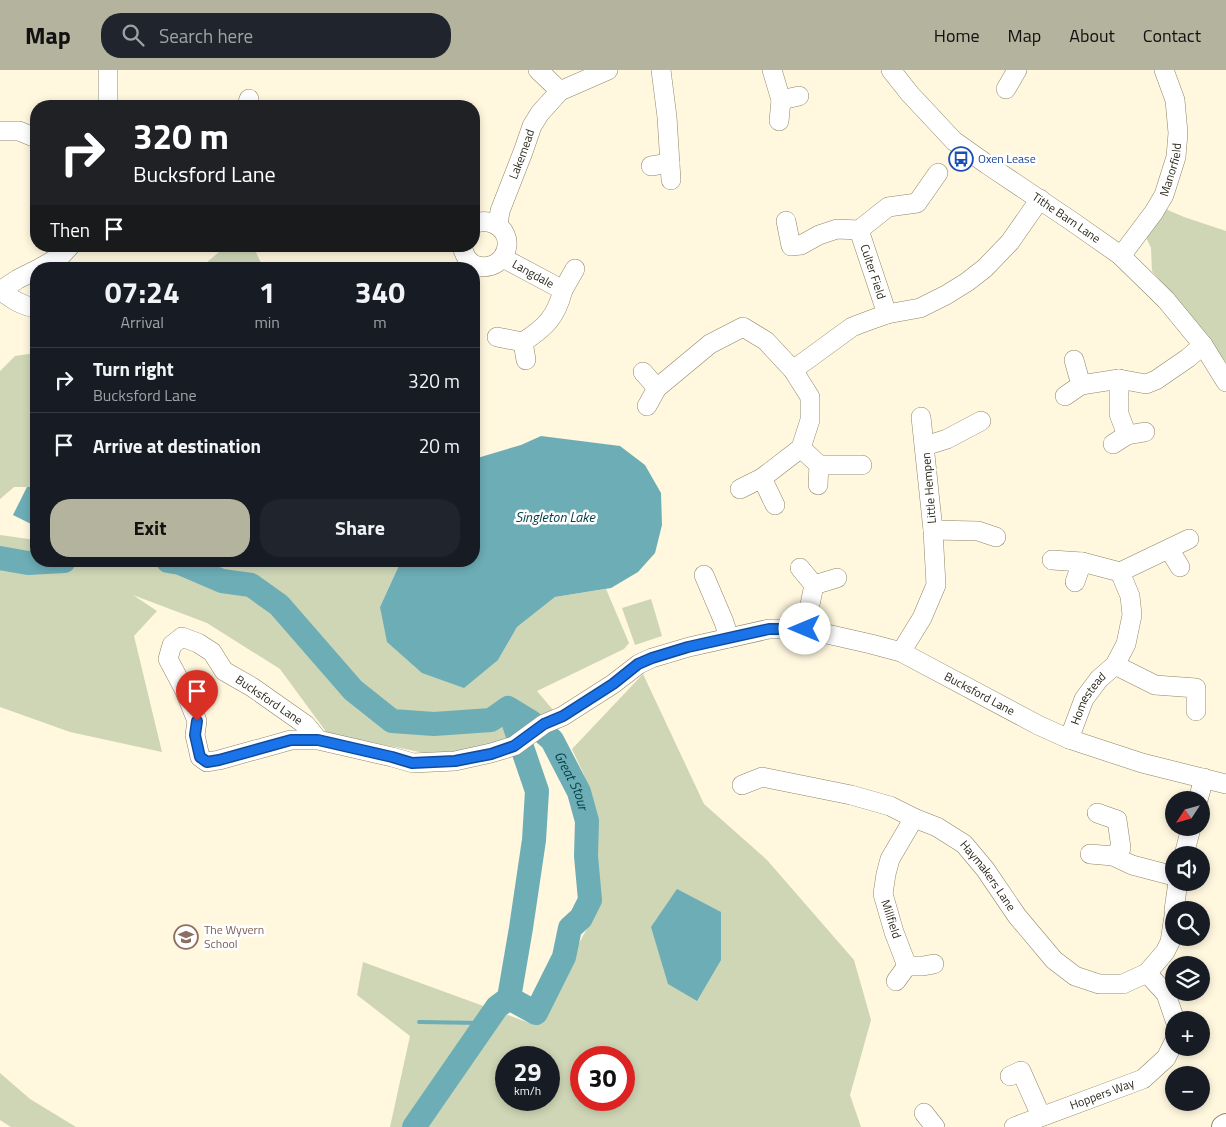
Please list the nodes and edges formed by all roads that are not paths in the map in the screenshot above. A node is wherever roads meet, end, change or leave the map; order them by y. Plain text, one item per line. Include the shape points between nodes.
1 (108, 70) edge
2 (538, 70) edge
3 (608, 70) edge
4 (661, 70) edge
5 (772, 70) edge
6 (892, 70) edge
7 (1017, 70) edge
8 (1164, 70) edge
9 (1006, 89) dead end
10 (560, 91) junction
11 (108, 100) edge
12 (779, 121) dead end
13 (0, 131) edge
14 (30, 136) edge
15 (651, 166) dead end
16 (938, 173) dead end
17 (1040, 199) junction
18 (786, 221) dead end
19 (480, 222) edge
20 (498, 225) junction
21 (859, 230) junction
22 (65, 252) edge
23 (1121, 256) junction
24 (503, 258) junction
25 (50, 262) edge
26 (480, 266) edge
27 (575, 270) dead end
28 (30, 273) edge
29 (563, 290) junction
30 (0, 291) edge
31 (30, 307) edge
32 (887, 314) junction
33 (496, 337) dead end
34 (1203, 345) junction
35 (1074, 360) dead end
36 (793, 370) junction
37 (643, 372) dead end
38 (1119, 379) junction
39 (1226, 382) edge
40 (1081, 385) junction
41 (656, 388) junction
42 (1065, 396) dead end
43 (647, 406) dead end
44 (922, 417) dead end
45 (981, 421) dead end
46 (1128, 437) dead end
47 (925, 446) junction
48 (800, 448) junction
49 (819, 465) junction
50 (862, 465) dead end
51 (762, 478) junction
52 (818, 485) dead end
53 (740, 489) dead end
54 (775, 505) dead end
55 (933, 530) junction
56 (996, 537) dead end
57 (1189, 539) dead end
58 (1169, 549) junction
59 (1052, 560) dead end
60 (1082, 562) junction
61 (1180, 567) dead end
62 (800, 568) dead end
63 (1120, 572) junction
64 (704, 575) dead end
65 (837, 578) dead end
66 (1075, 582) dead end
67 (814, 585) junction
68 (805, 629) junction
69 (728, 638) junction
70 (901, 652) junction
71 (1115, 665) junction
72 (1196, 711) dead end
73 (1069, 739) junction
74 (318, 740) junction
75 (1204, 778) junction
76 (1226, 784) edge
77 (742, 785) dead end
78 (1200, 791) edge
79 (1097, 813) dead end
80 (914, 818) junction
81 (1090, 854) dead end
82 (1113, 856) junction
83 (1165, 874) edge
84 (1168, 946) edge
85 (934, 964) dead end
86 (907, 966) junction
87 (1147, 973) junction
88 (896, 982) dead end
89 (1172, 1011) edge
90 (1167, 1056) edge
91 (1010, 1076) dead end
92 (1041, 1116) junction
93 (1014, 1127) edge

1 - 11 street
2 - 10 street
3 - 10 street, Lakemead
4 - 15 street via 670,172
5 - 12 street via 790,98
6 - 17 street, Tithe Barn Lane via 954,141
7 - 9 street
8 - 23 street, Manorfield via 1175,100 1176,157 1164,195
10 - 20 street, Lakemead via 532,126 500,211
13 - 14 street via 19,131
16 - 21 street, Culter Field via 917,203 888,207
17 - 23 street, Tithe Barn Lane
17 - 32 street via 1010,242 967,282 920,308
18 - 21 street, Culter Field via 791,246 837,230
19 - 20 street
20 - 24 street, Langdale via 507,240
21 - 32 street, Culter Field
22 - 25 street
23 - 34 street, Tithe Barn Lane via 1166,300
24 - 26 street, Langdale via 495,265
24 - 29 street, Langdale
27 - 29 street, Langdale
28 - 30 street
29 - 33 street, Langdale via 553,316 525,351
30 - 31 street
32 - 36 street via 852,327
34 - 38 street via 1156,380 1146,384
34 - 39 street, Tithe Barn Lane
35 - 40 street
36 - 41 street via 766,342 739,321
36 - 48 street via 810,398 810,420
37 - 41 street
38 - 40 street
38 - 46 street via 1119,414
40 - 42 street
41 - 43 street
44 - 47 street, Little Hempen
45 - 47 street, Little Hempen via 947,439
47 - 55 street, Little Hempen
48 - 49 street
48 - 51 street
49 - 50 street
49 - 52 street
51 - 53 street
51 - 54 street
55 - 56 street, Little Hempen via 978,531
55 - 70 street, Little Hempen via 936,585 922,618
57 - 58 street
58 - 61 street
58 - 63 street
59 - 60 street
60 - 63 street
60 - 66 street
62 - 67 street
63 - 71 street, Homestead via 1130,596 1132,615 1126,644
64 - 69 street
65 - 67 street
67 - 68 street
68 - 69 street, Bucksford Lane via 769,629
68 - 70 street, Bucksford Lane
69 - 74 street, Bucksford Lane via 638,664 563,716 491,754 455,761 412,763
70 - 73 street, Bucksford Lane
71 - 72 street, Homestead via 1155,685 1196,688
71 - 73 street, Homestead via 1084,699
73 - 75 street, Bucksford Lane via 1142,763
74 - 74 street, Bucksford Lane via 291,740 207,762 200,757 195,735 197,721 168,659 172,645 182,637 212,652 224,671 306,725
75 - 76 street, Bucksford Lane
75 - 78 street
77 - 80 street, Haymakers Lane via 762,777 853,795 890,806
79 - 82 street via 1117,820 1121,848
80 - 86 street, Millfield via 890,859 882,894
80 - 87 street, Haymakers Lane via 937,826 964,844 1054,960 1075,976 1099,984 1123,984
81 - 82 street
82 - 83 street
84 - 87 street, Haymakers Lane
85 - 86 street
86 - 88 street
87 - 89 street via 1166,994
90 - 92 street, Hoppers Way via 1143,1079
91 - 92 street via 1021,1071
92 - 93 street, Hoppers Way

